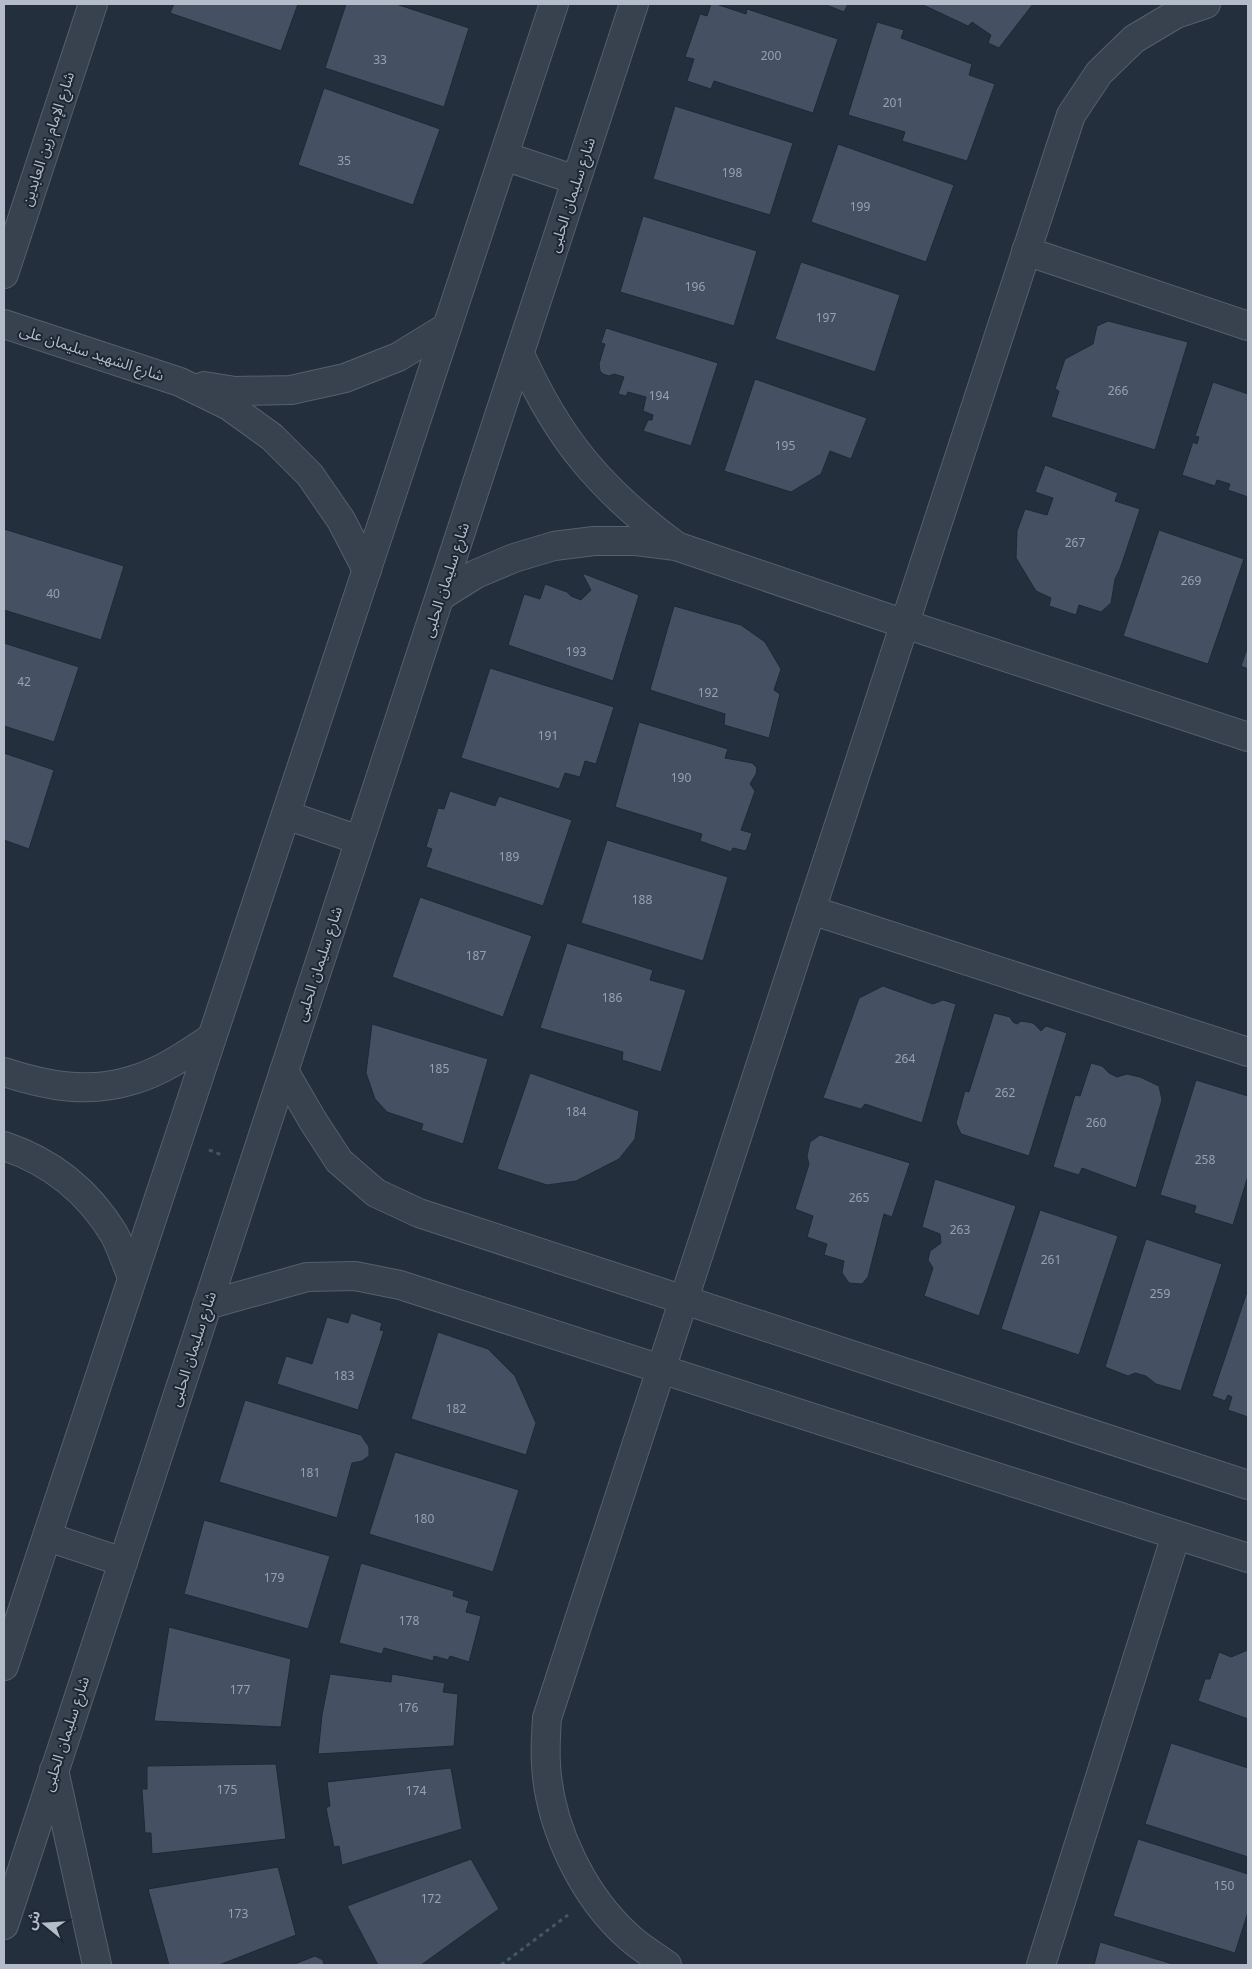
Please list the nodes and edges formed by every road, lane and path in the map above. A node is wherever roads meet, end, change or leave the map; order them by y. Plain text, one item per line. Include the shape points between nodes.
1 (93, 4) edge
2 (554, 4) edge
3 (634, 4) edge
4 (1206, 4) edge
5 (504, 156) junction
6 (576, 180) junction
7 (1026, 251) junction
8 (4, 274) edge
9 (4, 324) edge
10 (1248, 326) edge
11 (447, 328) junction
12 (520, 354) junction
13 (180, 382) junction
14 (676, 546) junction
15 (367, 570) junction
16 (441, 596) junction
17 (905, 624) junction
18 (1248, 737) edge
19 (286, 815) junction
20 (359, 840) junction
21 (811, 910) junction
22 (211, 1038) junction
23 (1248, 1052) edge
24 (284, 1071) junction
25 (4, 1072) edge
26 (178, 1139) junction
27 (4, 1146) edge
28 (253, 1165) junction
29 (132, 1277) junction
30 (683, 1300) junction
31 (207, 1305) junction
32 (661, 1369) junction
33 (1248, 1485) edge
34 (1176, 1535) junction
35 (48, 1537) junction
36 (1248, 1558) edge
37 (123, 1562) junction
38 (4, 1666) edge
39 (54, 1770) junction
40 (593, 1896) junction
41 (4, 1924) edge
42 (97, 1965) edge
43 (501, 1965) edge
44 (667, 1965) edge
45 (1041, 1965) edge

1 - 8 street, شارع الإمام زين العابدين
2 - 5 street
3 - 6 street, شارع سليمان الحلبى
4 - 7 street via 1176,14 1134,39 1099,73 1071,115
5 - 6 street
5 - 11 street
6 - 12 street, شارع سليمان الحلبى
7 - 10 street
7 - 17 street
9 - 13 street, شارع الشهيد سليمان على
11 - 13 street, شارع الشهيد سليمان على via 398,357 345,378 291,390 235,391
11 - 15 street
12 - 14 street via 537,392 583,462 611,493
12 - 16 street, شارع سليمان الحلبى
13 - 15 street, شارع الشهيد سليمان على via 229,406 272,437 291,456 310,476 341,520
14 - 16 street via 602,541 554,546 476,574
14 - 17 street
15 - 19 street
16 - 20 street, شارع سليمان الحلبى
17 - 18 street
17 - 21 street
19 - 20 street
19 - 22 street
20 - 24 street, شارع سليمان الحلبى
21 - 23 street
21 - 30 street
22 - 25 street via 175,1061 133,1080 96,1087 38,1083
22 - 26 street
24 - 28 street, شارع سليمان الحلبى
24 - 30 street via 339,1161 376,1193 419,1213
26 - 28 path
26 - 29 street
27 - 29 street via 56,1170 89,1199 114,1235
28 - 31 street, شارع سليمان الحلبى
29 - 35 street
30 - 32 street
30 - 33 street
31 - 32 street via 307,1277 354,1276 400,1284
31 - 37 street, شارع سليمان الحلبى
32 - 34 street
32 - 40 street via 547,1718 546,1765 553,1812 569,1856
34 - 36 street
34 - 45 street
35 - 37 street
35 - 38 street
37 - 39 street, شارع سليمان الحلبى
39 - 41 street, شارع سليمان الحلبى
39 - 42 street
40 - 43 path
40 - 44 street via 630,1938

